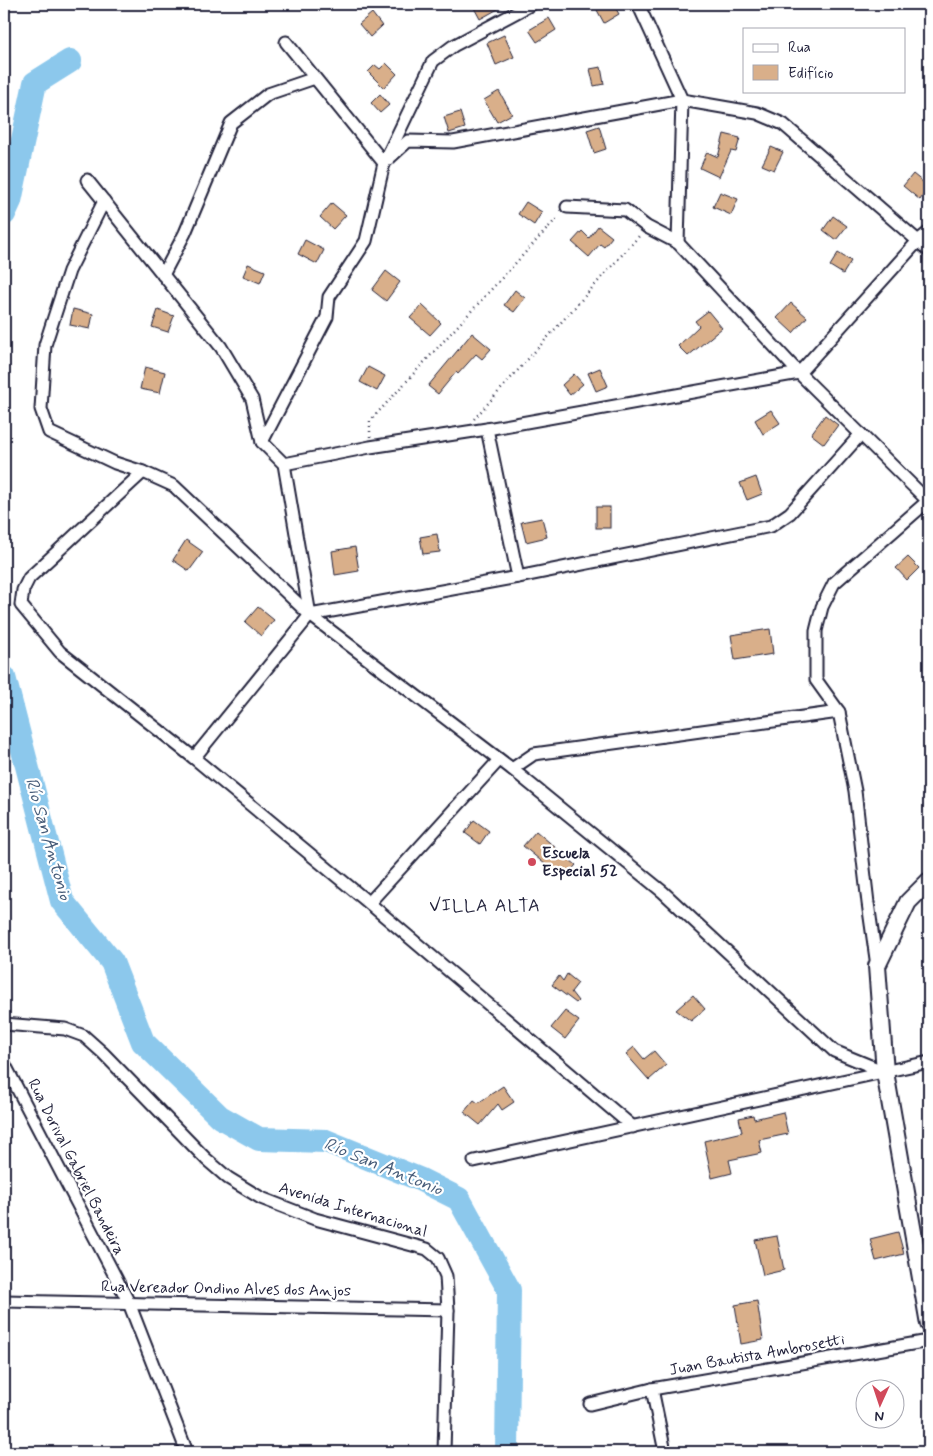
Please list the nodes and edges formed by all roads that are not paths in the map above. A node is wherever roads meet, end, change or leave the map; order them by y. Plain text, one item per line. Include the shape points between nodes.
1 (532, 4) edge
2 (638, 4) edge
3 (286, 42) dead end
4 (315, 78) junction
5 (682, 100) junction
6 (384, 163) junction
7 (87, 180) dead end
8 (104, 201) junction
9 (567, 208) road end
10 (929, 232) edge
11 (918, 241) junction
12 (678, 243) junction
13 (929, 251) edge
14 (163, 275) junction
15 (800, 373) junction
16 (487, 429) junction
17 (861, 434) junction
18 (262, 442) junction
19 (284, 464) junction
20 (143, 472) junction
21 (929, 500) edge
22 (518, 577) junction
23 (310, 615) junction
24 (839, 712) junction
25 (194, 758) junction
26 (498, 760) junction
27 (512, 769) junction
28 (929, 881) edge
29 (369, 903) junction
30 (877, 966) junction
31 (4, 1024) edge
32 (929, 1062) edge
33 (4, 1063) edge
34 (885, 1072) junction
35 (633, 1127) junction
36 (474, 1161) dead end
37 (4, 1301) edge
38 (129, 1303) junction
39 (448, 1310) junction
40 (929, 1324) edge
41 (929, 1341) edge
42 (652, 1389) junction
43 (590, 1404) dead end
44 (187, 1452) edge
45 (444, 1452) edge
46 (665, 1452) edge

1 - 6 street via 433,60
2 - 5 street
3 - 4 street
4 - 6 street
4 - 14 street via 268,94 231,123 185,233
5 - 6 street via 453,142 408,141
5 - 11 street via 757,113 783,124
5 - 12 street
6 - 18 street via 366,241 329,297 327,317
7 - 8 street
8 - 14 street
8 - 20 street via 69,271 45,345 41,409 49,432 115,463
9 - 12 street via 625,210 647,228
10 - 11 street
11 - 13 street
11 - 15 street
12 - 15 street
14 - 18 street via 221,347 252,399
15 - 16 street
15 - 17 street
16 - 19 street
16 - 22 street
17 - 21 street
17 - 22 street via 790,513 771,526
18 - 19 street
19 - 23 street
20 - 23 street via 174,486
20 - 25 street via 29,578 22,590 21,606 60,652
21 - 24 street via 834,583 822,606 816,631 816,680
22 - 23 street
23 - 25 street
23 - 26 street
24 - 27 street via 534,754
24 - 30 street via 855,791
25 - 29 street
26 - 27 street
26 - 29 street
27 - 34 street via 663,892 834,1051
28 - 30 main road via 908,902
29 - 35 street
30 - 34 main road
31 - 39 street, Avenida Internacional via 65,1030 84,1036 206,1159 228,1178 261,1198 315,1219 427,1249 438,1258 446,1276
32 - 34 street
33 - 38 street, Rua Dorival Gabriel Bandeira
34 - 35 street
34 - 40 main road
35 - 36 street
37 - 38 street, Rua Vereador Ondino Alves dos Anjos
38 - 39 street, Rua Vereador Ondino Alves dos Anjos
38 - 44 street, Rua Dorival Gabriel Bandeira
39 - 45 street, Avenida Internacional
41 - 42 street, Juan Bautista Ambrosetti
42 - 43 street, Juan Bautista Ambrosetti
42 - 46 street

